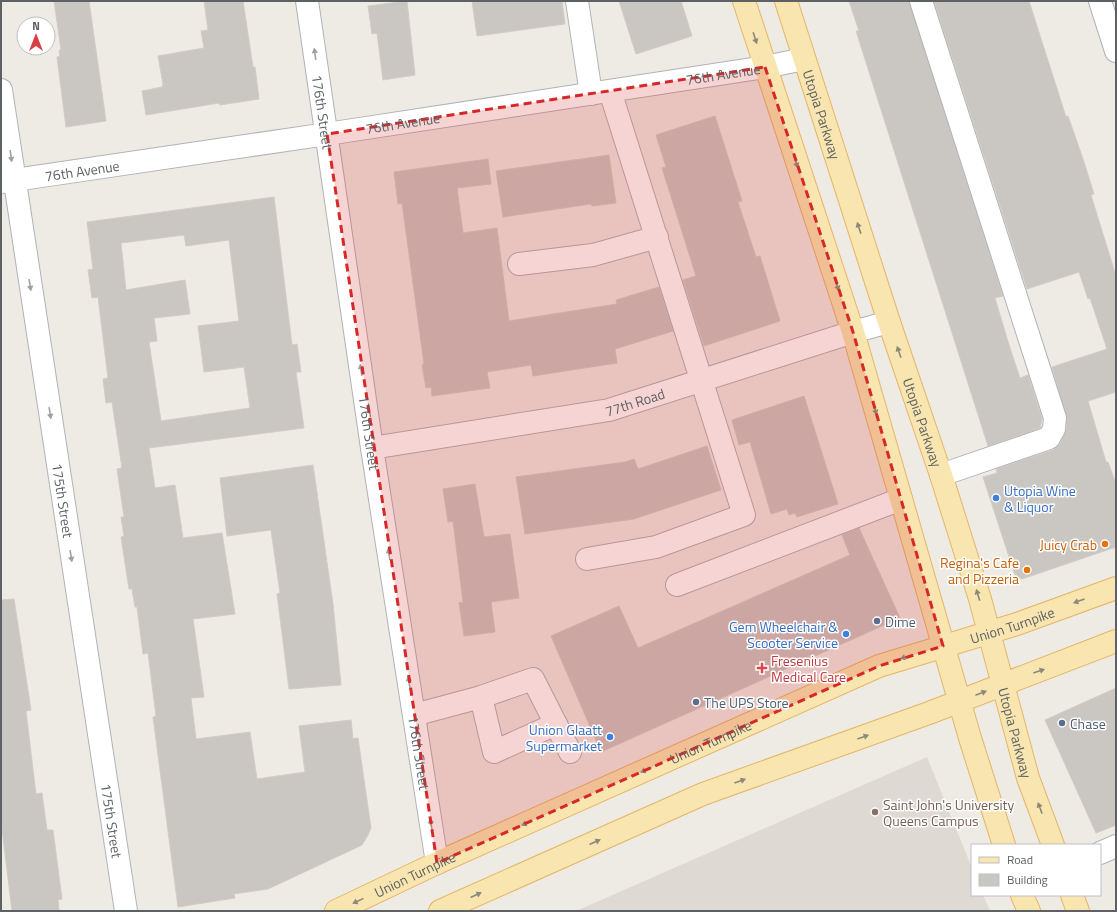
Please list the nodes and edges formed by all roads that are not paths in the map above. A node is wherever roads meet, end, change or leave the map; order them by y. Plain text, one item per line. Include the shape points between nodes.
1 (307, 1) edge
2 (577, 1) edge
3 (744, 1) edge
4 (786, 1) edge
5 (921, 1) edge
6 (1100, 1) edge
7 (1116, 51) edge
8 (804, 59) junction
9 (765, 67) junction
10 (1, 90) edge
11 (600, 92) junction
12 (327, 134) junction
13 (8, 181) edge
14 (657, 237) junction
15 (519, 264) dead end
16 (889, 322) junction
17 (853, 332) junction
18 (702, 381) junction
19 (372, 448) junction
20 (941, 475) junction
21 (901, 499) junction
22 (587, 559) dead end
23 (677, 585) dead end
24 (1116, 588) edge
25 (989, 633) junction
26 (1116, 641) edge
27 (943, 646) junction
28 (1003, 685) junction
29 (481, 697) junction
30 (959, 701) junction
31 (414, 715) junction
32 (556, 724) junction
33 (570, 752) dead end
34 (1004, 844) edge
35 (1053, 844) edge
36 (1116, 846) edge
37 (1101, 853) edge
38 (437, 863) junction
39 (1022, 896) edge
40 (1072, 896) edge
41 (126, 911) edge
42 (336, 911) edge
43 (440, 911) edge
44 (1029, 911) edge
45 (1078, 911) edge

12 -> 1 street, 176th Street
2 - 11 street
3 -> 9 main road
4 - 8 main road, Utopia Parkway
5 - 20 street via 1056,418 1049,438
6 - 7 street
8 - 9 street, 76th Avenue
16 -> 8 main road, Utopia Parkway
9 - 11 street, 76th Avenue
9 -> 17 main road
10 -> 13 street, 175th Street
11 - 12 street, 76th Avenue
11 - 14 street
12 - 13 street, 76th Avenue
19 -> 12 street, 176th Street
13 -> 41 street, 175th Street
14 - 15 street via 593,255
14 - 18 street
16 - 17 street, 77th Road
20 -> 16 main road, Utopia Parkway
17 - 18 street, 77th Road
17 -> 21 main road
18 - 19 street, 77th Road via 609,410
18 - 22 street via 744,515 656,548
31 -> 19 street, 176th Street
25 -> 20 main road, Utopia Parkway
21 - 23 street
21 - 27 main road
24 -> 25 main road, Union Turnpike
25 - 27 main road, Union Turnpike
25 - 28 main road, Utopia Parkway
28 -> 26 main road
27 - 30 main road
27 -> 38 main road, Union Turnpike via 879,666
30 -> 28 main road
35 -> 28 main road, Utopia Parkway via 1028,778
29 - 31 street
29 - 32 street via 533,679
29 - 32 street via 494,752
30 - 34 main road
43 -> 30 main road via 704,794
38 -> 31 street, 176th Street
32 - 33 street
36 - 37 street
38 -> 42 main road, Union Turnpike
39 - 44 main road
40 - 45 main road

